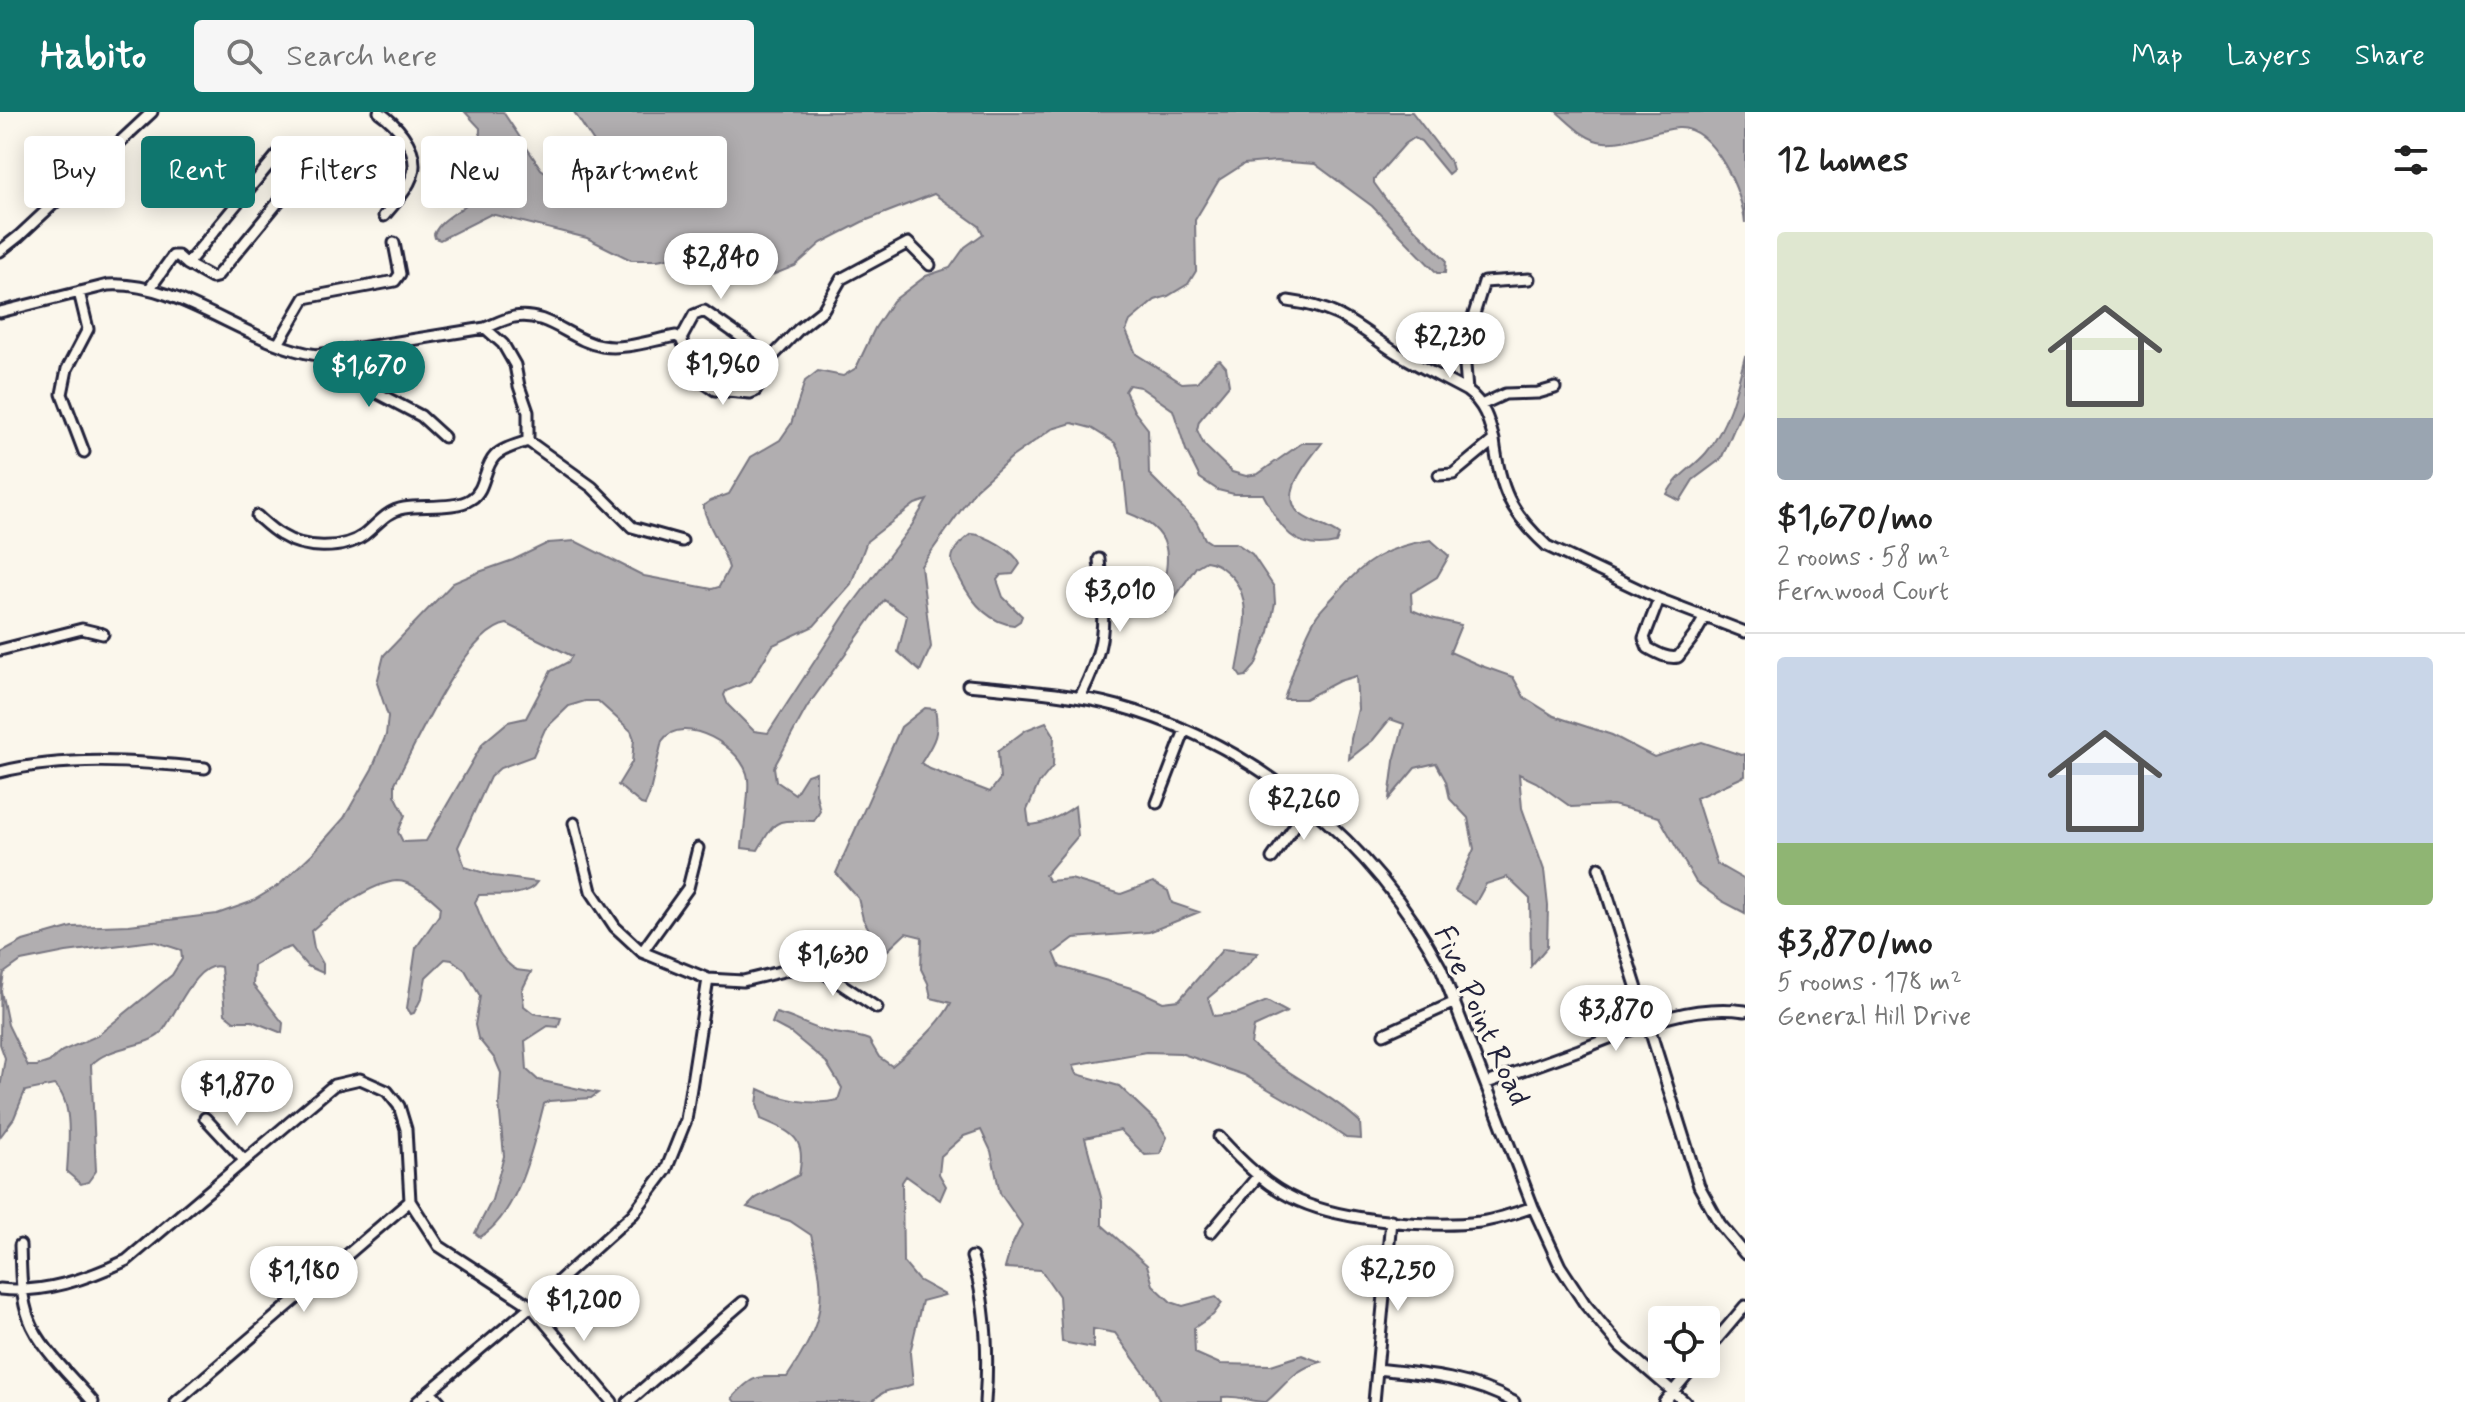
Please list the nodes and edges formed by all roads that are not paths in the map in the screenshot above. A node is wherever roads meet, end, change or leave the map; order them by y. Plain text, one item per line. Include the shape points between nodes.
1 (152, 112) edge
2 (379, 112) edge
3 (384, 216) dead end
4 (394, 243) dead end
5 (0, 251) edge
6 (187, 264) junction
7 (930, 265) dead end
8 (1529, 279) dead end
9 (150, 288) junction
10 (79, 292) junction
11 (1288, 301) dead end
12 (0, 312) edge
13 (485, 328) junction
14 (681, 339) junction
15 (278, 344) junction
16 (317, 355) junction
17 (771, 358) junction
18 (1555, 388) dead end
19 (1467, 391) junction
20 (1481, 405) junction
21 (444, 437) dead end
22 (1494, 440) junction
23 (528, 441) junction
24 (84, 452) dead end
25 (1439, 475) dead end
26 (257, 516) dead end
27 (682, 541) dead end
28 (1099, 559) dead end
29 (1659, 599) junction
30 (1705, 617) junction
31 (1745, 632) edge
32 (103, 634) dead end
33 (0, 650) edge
34 (968, 685) dead end
35 (1080, 697) junction
36 (1185, 730) junction
37 (205, 768) dead end
38 (0, 772) edge
39 (1157, 803) dead end
40 (1309, 806) junction
41 (574, 823) dead end
42 (698, 848) dead end
43 (1272, 858) dead end
44 (1599, 868) dead end
45 (642, 952) junction
46 (708, 979) junction
47 (1455, 1002) junction
48 (877, 1008) dead end
49 (1745, 1011) edge
50 (1649, 1022) junction
51 (1384, 1034) dead end
52 (1487, 1083) junction
53 (205, 1118) dead end
54 (1219, 1137) dead end
55 (244, 1160) junction
56 (1258, 1176) junction
57 (410, 1201) junction
58 (1533, 1207) junction
59 (1391, 1220) junction
60 (1211, 1232) dead end
61 (20, 1245) dead end
62 (1745, 1254) edge
63 (972, 1257) dead end
64 (0, 1289) edge
65 (22, 1291) junction
66 (743, 1302) dead end
67 (531, 1306) junction
68 (1745, 1306) edge
69 (1720, 1335) edge
70 (1377, 1369) junction
71 (1684, 1378) edge
72 (430, 1391) junction
73 (1673, 1392) junction
74 (93, 1402) edge
75 (176, 1402) edge
76 (417, 1402) edge
77 (440, 1402) edge
78 (612, 1402) edge
79 (628, 1402) edge
80 (985, 1402) edge
81 (1374, 1402) edge
82 (1514, 1402) edge
83 (1664, 1402) edge
84 (1685, 1402) edge

1 - 5 street
2 - 3 street via 404,137 414,161 405,188
4 - 15 street via 400,274 395,281 305,298
6 - 6 street via 216,277 303,166 285,149 280,151
6 - 9 street via 173,256
7 - 17 street via 908,243 849,274 823,310
8 - 19 street via 1484,282 1466,340
9 - 10 street via 116,284
9 - 15 street
10 - 12 street
10 - 24 street via 88,329 67,369 62,394
11 - 19 street via 1339,314
13 - 14 street via 527,316 603,347
13 - 16 street
13 - 23 street via 515,365 528,412
14 - 17 street via 694,315 704,311
14 - 17 street via 699,379 715,390 755,391
15 - 16 street
16 - 21 street via 339,373 421,416
18 - 20 street via 1505,394
19 - 20 street
20 - 22 street
22 - 25 street via 1453,474
22 - 29 street via 1506,495 1537,536 1557,552
23 - 26 street via 493,457 471,499 401,508 356,540 301,544
23 - 27 street via 592,487 632,527
28 - 35 street via 1103,638
29 - 30 street
29 - 30 street via 1644,638 1648,648 1669,658 1678,657
30 - 31 street
32 - 33 street via 82,629
34 - 35 street, Five Point Road
35 - 36 street, Five Point Road
36 - 39 street
36 - 40 street, Five Point Road via 1253,765
37 - 38 street via 52,762
40 - 43 street
40 - 47 street, Five Point Road via 1391,893 1430,947
41 - 45 street via 591,891 615,927
42 - 45 street via 688,888
44 - 50 street
45 - 46 street
46 - 48 street via 743,981 796,968 823,972
46 - 67 street via 686,1120 666,1170 633,1214
47 - 51 street
47 - 52 street, Five Point Road
49 - 50 street via 1697,1011
50 - 52 street
50 - 62 street via 1699,1186
52 - 58 street, Five Point Road
53 - 55 street
54 - 56 street
55 - 57 street via 334,1085 360,1079 387,1091 399,1106 406,1129
55 - 65 street via 127,1260 87,1278
56 - 59 street via 1313,1207
56 - 60 street
57 - 67 street via 439,1246
57 - 75 street
58 - 59 street via 1480,1222
58 - 73 street, Five Point Road via 1560,1266 1585,1304 1620,1346
59 - 70 street
61 - 65 street
63 - 80 street via 986,1317
64 - 65 street
65 - 74 street via 36,1335
66 - 79 street
67 - 72 street
67 - 78 street
68 - 69 street
70 - 81 street
70 - 82 street via 1455,1378
71 - 73 street
72 - 76 street
72 - 77 street
73 - 83 street
73 - 84 street, Five Point Road

